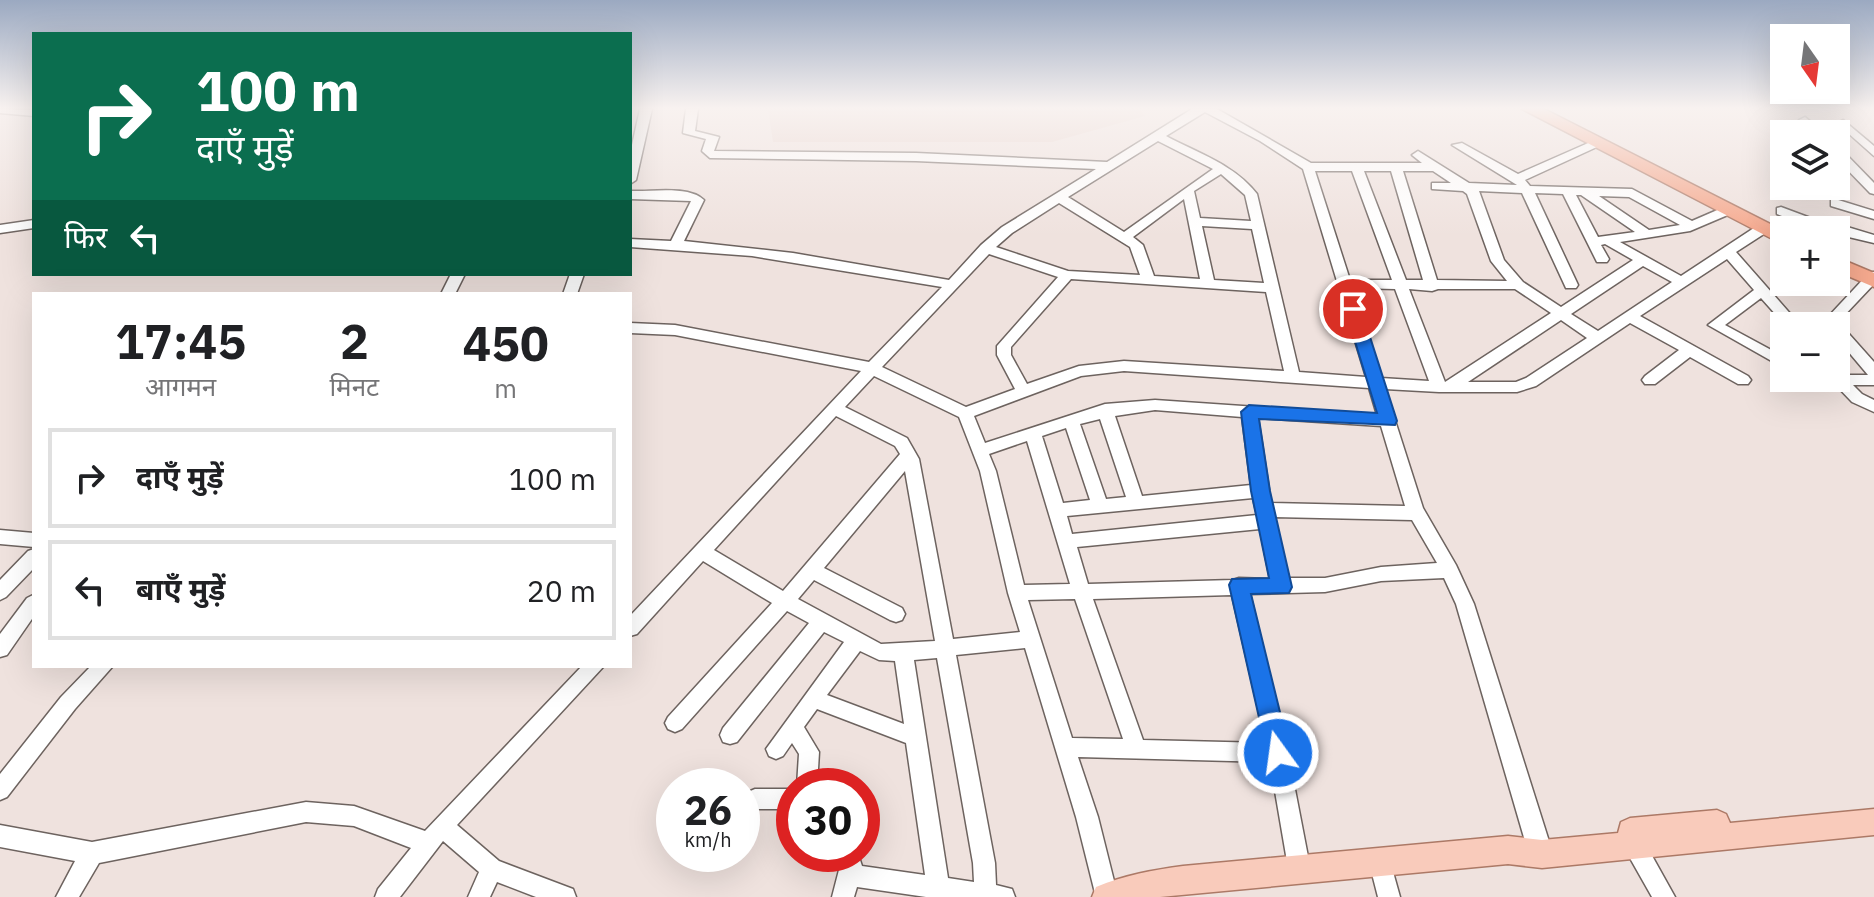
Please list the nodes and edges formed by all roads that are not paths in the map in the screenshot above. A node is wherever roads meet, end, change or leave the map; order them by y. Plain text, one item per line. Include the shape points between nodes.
1 (637, 151) edge
2 (708, 151) edge
3 (1135, 151) edge
4 (1185, 151) edge
5 (1283, 151) edge
6 (1468, 151) edge
7 (1583, 151) edge
8 (1608, 151) edge
9 (1850, 154) edge
10 (1418, 155) dead end
11 (1874, 155) edge
12 (1850, 165) edge
13 (1109, 166) junction
14 (1308, 167) junction
15 (1357, 167) junction
16 (1396, 167) junction
17 (1436, 167) junction
18 (1220, 170) junction
19 (632, 171) edge
20 (1523, 184) junction
21 (1871, 185) edge
22 (1436, 186) dead end
23 (1469, 187) junction
24 (1188, 190) junction
25 (1568, 191) junction
26 (1584, 191) junction
27 (632, 195) edge
28 (1059, 197) junction
29 (1835, 203) dead end
30 (1726, 211) junction
31 (1781, 211) dead end
32 (1874, 215) edge
33 (1793, 216) edge
34 (1194, 222) junction
35 (32, 224) edge
36 (1259, 225) junction
37 (1692, 226) junction
38 (0, 229) edge
39 (1762, 229) junction
40 (1850, 232) edge
41 (1770, 233) edge
42 (1648, 235) junction
43 (1125, 237) junction
44 (1874, 239) edge
45 (1600, 241) junction
46 (632, 243) edge
47 (676, 244) junction
48 (986, 248) junction
49 (1728, 252) junction
50 (1602, 259) dead end
51 (1643, 260) junction
52 (1850, 269) edge
53 (1067, 275) junction
54 (1873, 279) edge
55 (1149, 282) junction
56 (1683, 283) junction
57 (1345, 284) junction
58 (954, 285) junction
59 (1208, 285) junction
60 (1518, 285) junction
61 (1571, 285) dead end
62 (1399, 286) junction
63 (1432, 287) junction
64 (1273, 288) junction
65 (1763, 290) junction
66 (1782, 312) edge
67 (1840, 312) edge
68 (1563, 314) junction
69 (1631, 317) junction
70 (632, 328) edge
71 (1598, 338) junction
72 (1850, 344) edge
73 (1689, 350) junction
74 (1770, 356) edge
75 (871, 368) junction
76 (1874, 372) edge
77 (1292, 375) junction
78 (1850, 379) edge
79 (1650, 380) dead end
80 (1743, 380) dead end
81 (1874, 380) edge
82 (1377, 382) junction
83 (1443, 387) junction
84 (1023, 390) junction
85 (1850, 391) edge
86 (1874, 406) edge
87 (833, 408) junction
88 (1105, 410) junction
89 (1249, 412) junction
90 (965, 413) junction
91 (1071, 420) junction
92 (1388, 421) junction
93 (1033, 433) junction
94 (980, 451) junction
95 (909, 455) junction
96 (1260, 491) junction
97 (1136, 502) junction
98 (1100, 505) junction
99 (1058, 510) junction
100 (1417, 513) junction
101 (1267, 516) junction
102 (0, 537) edge
103 (32, 540) edge
104 (1067, 541) junction
105 (702, 552) junction
106 (32, 558) edge
107 (811, 570) junction
108 (1450, 570) junction
109 (1239, 585) junction
110 (1281, 587) junction
111 (1081, 590) junction
112 (0, 592) edge
113 (1017, 593) junction
114 (785, 601) junction
115 (32, 604) edge
116 (896, 614) dead end
117 (821, 622) junction
118 (632, 626) edge
119 (1032, 639) junction
120 (856, 641) junction
121 (0, 649) edge
122 (946, 649) junction
123 (903, 653) junction
124 (101, 668) edge
125 (592, 668) edge
126 (814, 699) junction
127 (675, 723) dead end
128 (793, 726) junction
129 (730, 735) dead end
130 (914, 737) junction
131 (1066, 747) junction
132 (1136, 748) junction
133 (776, 749) dead end
134 (1278, 753) junction
135 (808, 768) edge
136 (0, 790) edge
137 (1874, 809) edge
138 (1874, 822) edge
139 (435, 834) junction
140 (0, 836) edge
141 (1633, 844) junction
142 (1539, 847) junction
143 (92, 853) junction
144 (1380, 862) junction
145 (1299, 867) junction
146 (492, 869) junction
147 (845, 875) edge
148 (938, 888) junction
149 (995, 896) edge
150 (67, 897) edge
151 (386, 897) edge
152 (479, 897) edge
153 (565, 897) edge
154 (1106, 897) edge
155 (1389, 897) edge
156 (1664, 897) edge

1 - 19 street
2 - 13 street
3 - 13 street
4 - 18 street
5 - 14 street
6 - 20 street
7 - 20 street
8 - 30 highway
9 - 11 street
10 - 17 street
12 - 21 street
13 - 28 street
14 - 15 street
14 - 57 street
15 - 16 street
15 - 62 street
16 - 17 street
16 - 63 street
17 - 23 street
18 - 24 street
18 - 36 street via 1248,189
20 - 23 street
20 - 25 street
20 - 61 street
22 - 23 street
23 - 60 street via 1498,261
24 - 34 street
24 - 43 street
25 - 26 street
25 - 45 street
26 - 37 street via 1632,193
26 - 42 street
27 - 47 street via 698,200
28 - 43 street
28 - 48 street
29 - 32 street
30 - 37 street
30 - 39 highway
31 - 33 street
34 - 36 street
34 - 59 street
35 - 38 street
36 - 64 street
37 - 42 street
39 - 41 highway
39 - 49 street
40 - 44 street
42 - 45 street
43 - 55 street via 1138,248
45 - 50 street
45 - 51 street
46 - 47 street
47 - 58 street via 818,259
48 - 53 street
48 - 58 street
49 - 56 street
49 - 65 street
51 - 56 street
51 - 68 street
52 - 54 highway
53 - 55 street
53 - 84 street via 1004,346
54 - 67 street
55 - 59 street
56 - 69 street
57 - 62 street
57 - 82 street
58 - 75 street
59 - 64 street
60 - 63 street
60 - 68 street
62 - 63 street
62 - 83 street
64 - 77 street
65 - 66 street
65 - 74 street via 1716,328
68 - 71 street
68 - 83 street
69 - 71 street
69 - 73 street
70 - 75 street via 675,330
71 - 83 street via 1524,385
72 - 76 street
73 - 79 street
73 - 80 street
75 - 87 street
75 - 90 street
77 - 82 street
77 - 84 street via 1124,366 1079,371
78 - 81 street
82 - 83 street
82 - 92 street
84 - 90 street
85 - 86 street
87 - 95 street via 901,442
87 - 105 street
88 - 89 street via 1155,405
88 - 91 street
88 - 97 street
89 - 92 street
89 - 96 street
90 - 94 street
91 - 93 street
91 - 98 street
92 - 100 street
93 - 94 street
93 - 99 street
94 - 113 street
95 - 107 street
95 - 122 street
96 - 97 street
96 - 101 street
97 - 98 street
98 - 99 street
99 - 104 street
100 - 101 street
100 - 108 street
101 - 104 street
101 - 110 street
102 - 103 street
104 - 111 street
105 - 114 street
105 - 118 street
106 - 112 street
107 - 114 street
107 - 116 street
108 - 110 street
108 - 142 street
109 - 110 street
109 - 111 street
109 - 134 street
111 - 113 street
111 - 132 street
113 - 119 street
114 - 117 street
114 - 127 street
115 - 121 street
117 - 120 street
117 - 129 street
119 - 122 street
119 - 131 street
120 - 123 street via 879,652
120 - 126 street
122 - 123 street
122 - 149 street via 984,863
123 - 130 street
124 - 136 street
125 - 139 street
126 - 128 street
126 - 130 street
128 - 133 street
128 - 135 street via 809,752
130 - 148 street
131 - 132 street
131 - 154 street
132 - 134 street
134 - 145 street
137 - 142 main road
138 - 141 main road
139 - 143 street via 354,816 306,812
139 - 146 street
139 - 151 street
140 - 143 street
141 - 142 main road
141 - 156 street
142 - 144 main road
143 - 150 street
144 - 145 main road
144 - 155 street
145 - 154 main road via 1140,886
146 - 152 street
146 - 153 street
147 - 148 street
148 - 149 street

